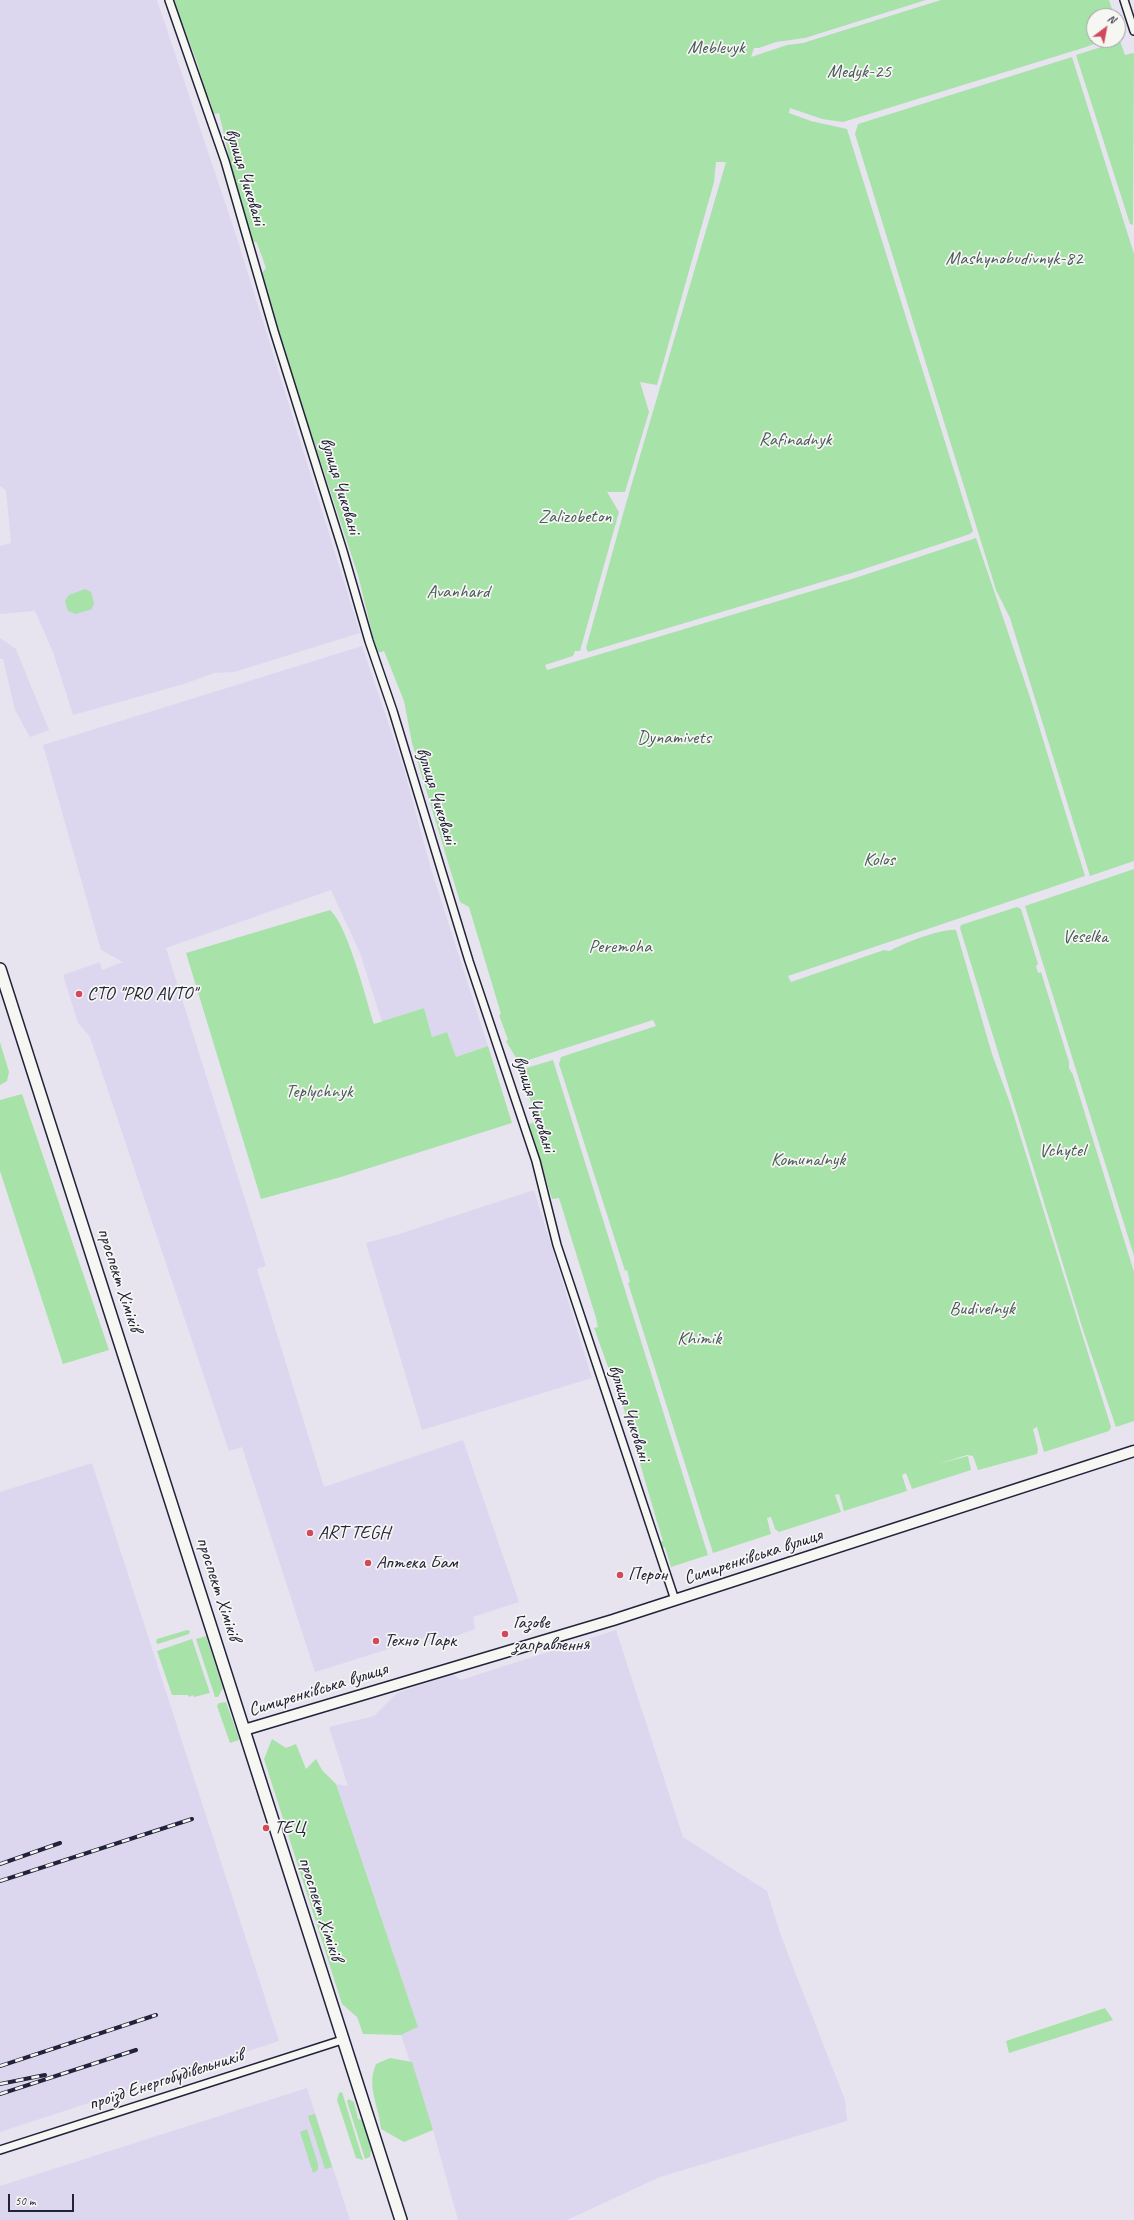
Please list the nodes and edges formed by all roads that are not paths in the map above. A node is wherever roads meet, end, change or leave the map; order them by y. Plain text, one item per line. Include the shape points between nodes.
1 (169, 0) edge
2 (1124, 0) edge
3 (1134, 31) edge
4 (0, 969) edge
5 (1134, 1451) edge
6 (675, 1600) junction
7 (244, 1730) junction
8 (342, 2040) junction
9 (0, 2150) edge
10 (401, 2220) edge

1 - 6 street, вулиця Чиковані via 225,161 369,641 398,726 469,961 536,1161 557,1245
2 - 3 street
4 - 7 main road, проспект Хіміків
5 - 6 main road, Симиренківська вулиця
6 - 7 main road, Симиренківська вулиця
7 - 8 main road, проспект Хіміків
8 - 9 street, проїзд Енергобудівельників
8 - 10 main road, проспект Хіміків

